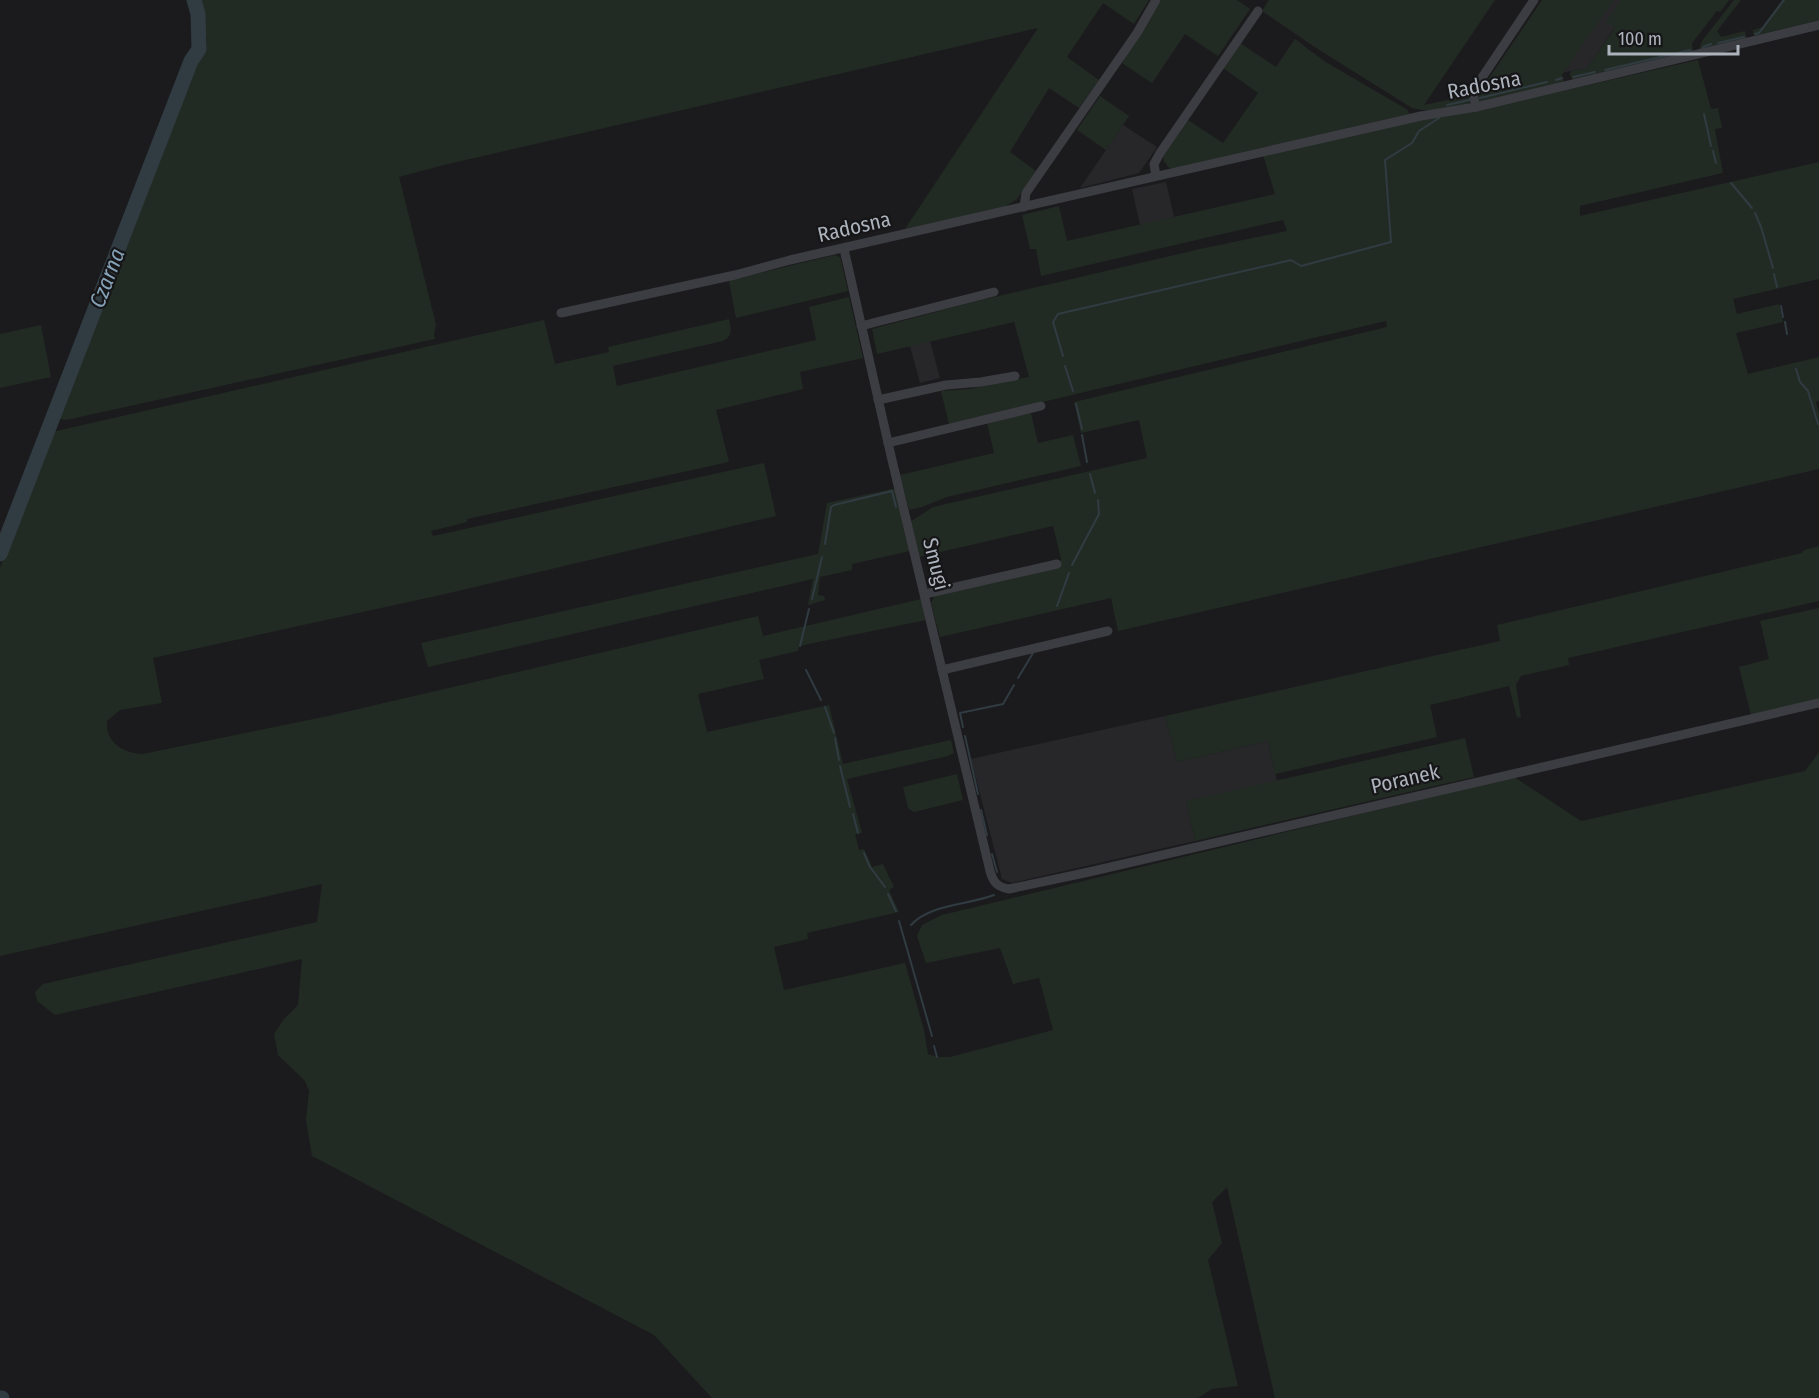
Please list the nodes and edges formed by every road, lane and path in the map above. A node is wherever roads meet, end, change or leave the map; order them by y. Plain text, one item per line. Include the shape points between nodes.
1 (1156, 0) edge
2 (1534, 0) edge
3 (1258, 10) dead end
4 (1819, 25) edge
5 (1476, 107) junction
6 (1156, 176) junction
7 (1024, 207) junction
8 (844, 249) junction
9 (993, 292) dead end
10 (561, 313) dead end
11 (861, 326) junction
12 (1015, 376) dead end
13 (878, 400) junction
14 (1041, 406) dead end
15 (888, 443) junction
16 (1057, 564) dead end
17 (925, 594) junction
18 (1108, 631) dead end
19 (942, 670) junction
20 (1819, 703) edge
21 (999, 886) joint

1 - 7 street via 1026,193
2 - 5 street via 1475,88
3 - 6 street via 1160,153 1154,164
4 - 5 street, Radosna
5 - 6 street, Radosna via 1429,114
6 - 7 street, Radosna
7 - 8 street, Radosna
8 - 10 street, Radosna
8 - 11 street, Smugi
9 - 11 street
11 - 13 street, Smugi
12 - 13 street via 946,385
13 - 15 street, Smugi
14 - 15 street
15 - 17 street, Smugi
16 - 17 street
17 - 19 street, Smugi
18 - 19 street
19 - 21 street, Smugi via 990,871
20 - 21 street, Poranek via 1089,872 1009,889

